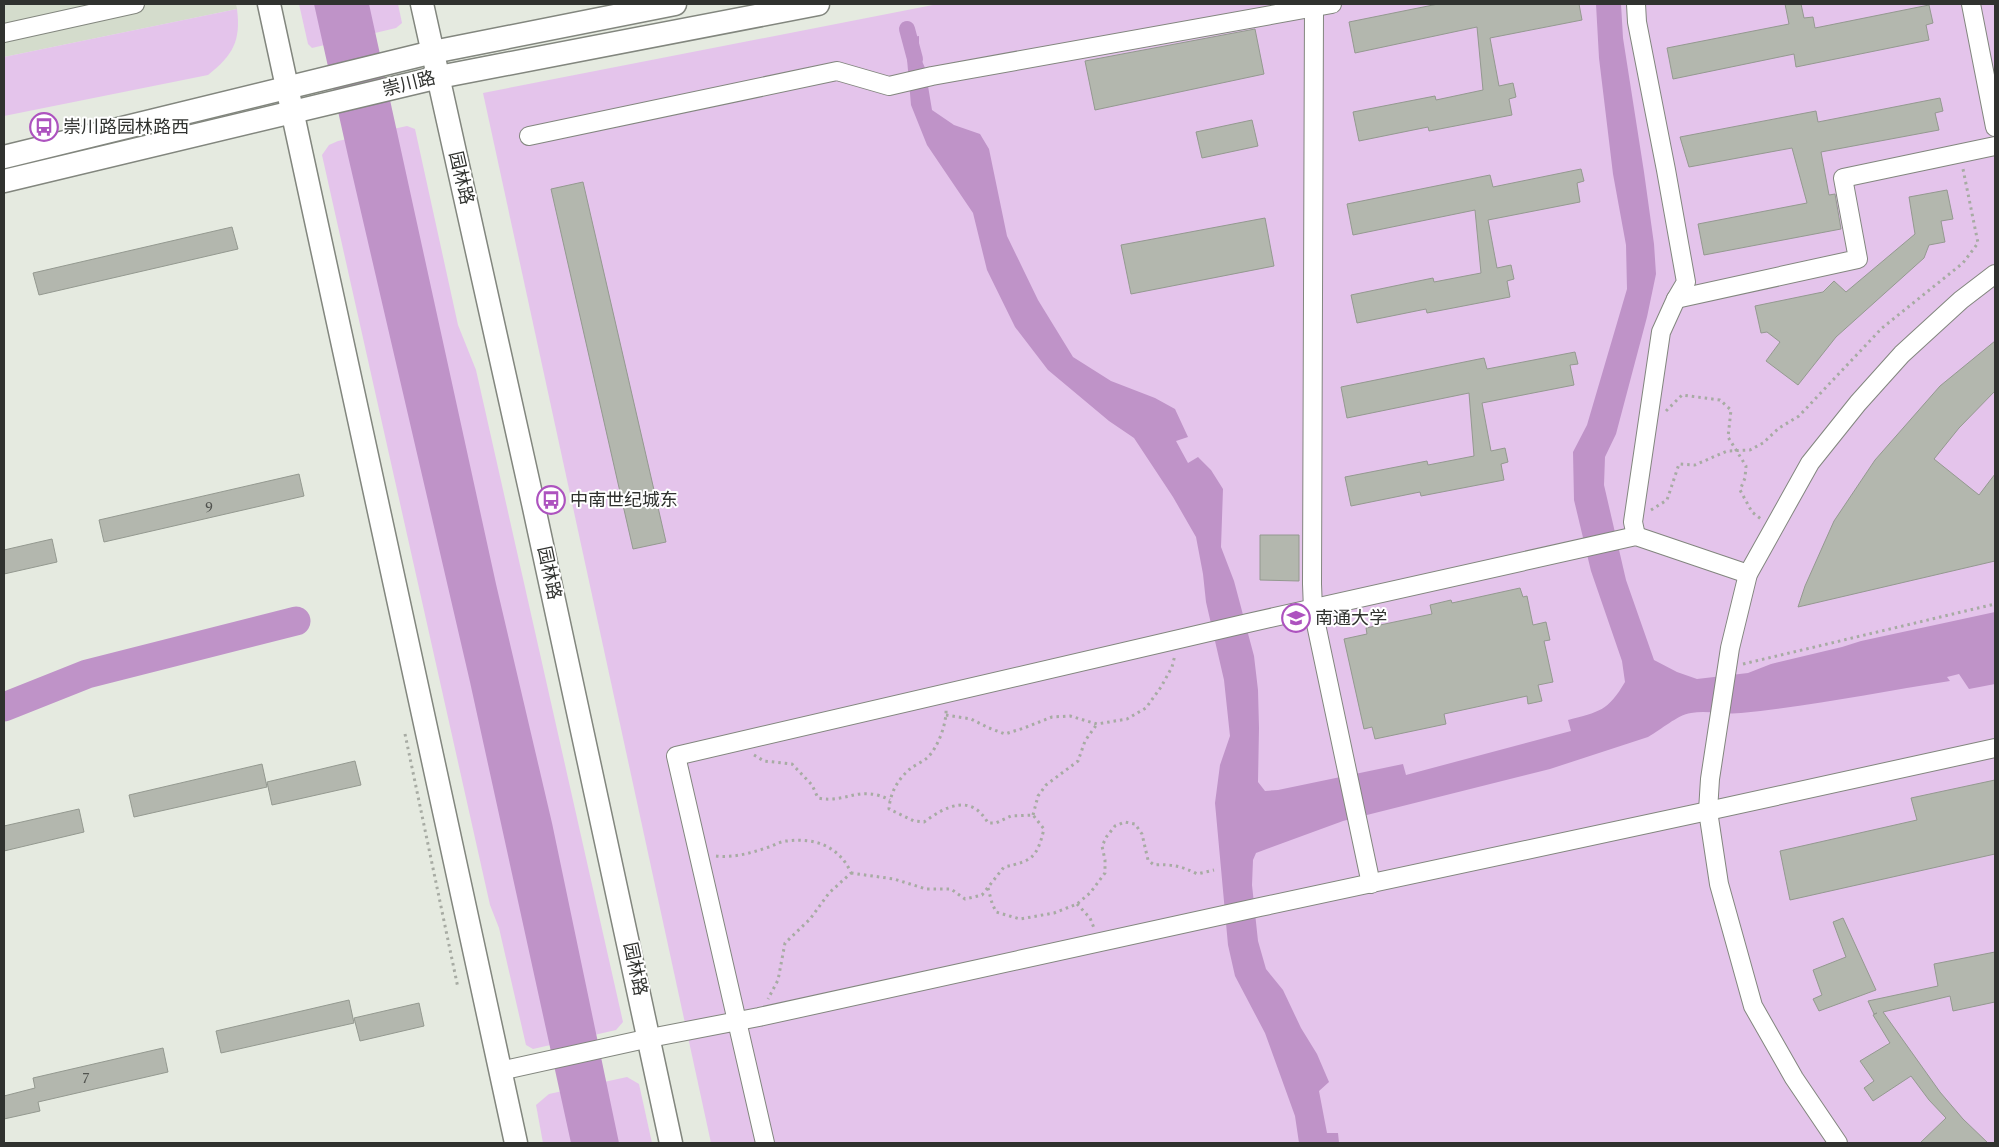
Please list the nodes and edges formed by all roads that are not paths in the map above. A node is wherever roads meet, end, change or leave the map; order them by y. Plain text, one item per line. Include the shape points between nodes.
1 (136, 4) edge
2 (269, 4) edge
3 (422, 4) edge
4 (675, 4) edge
5 (818, 4) edge
6 (1332, 4) edge
7 (1636, 4) edge
8 (1971, 4) edge
9 (1314, 8) junction
10 (4, 33) edge
11 (433, 52) junction
12 (439, 77) junction
13 (287, 89) junction
14 (292, 113) junction
15 (1995, 127) edge
16 (529, 136) dead end
17 (1995, 146) edge
18 (4, 157) edge
19 (4, 181) edge
20 (1995, 274) edge
21 (1676, 299) junction
22 (1630, 534) junction
23 (1748, 574) junction
24 (1313, 610) junction
25 (1995, 748) edge
26 (1708, 811) junction
27 (1371, 884) junction
28 (736, 1020) junction
29 (650, 1038) junction
30 (500, 1071) junction
31 (516, 1143) edge
32 (671, 1143) edge
33 (765, 1143) edge
34 (1838, 1143) edge

1 - 10 street
2 - 13 main road
3 - 11 main road, 园林路
4 - 11 main road, 崇川路
5 - 12 main road, 崇川路
6 - 9 street
7 - 21 street via 1686,282
8 - 15 street
9 - 16 street via 889,86 836,71
9 - 24 street
11 - 12 main road, 园林路
11 - 13 main road, 崇川路
12 - 14 main road, 崇川路
12 - 29 main road, 园林路
13 - 14 main road
13 - 18 main road, 崇川路
14 - 19 main road, 崇川路
14 - 30 main road
17 - 21 street via 1843,178 1858,260
20 - 23 street via 1902,354 1858,403 1810,463
21 - 22 street via 1661,332
22 - 23 street
22 - 24 street
23 - 26 street via 1730,648
24 - 27 street
24 - 28 street via 676,756
25 - 26 street
26 - 27 street
26 - 34 street via 1719,884 1753,1006 1794,1078
27 - 28 street
28 - 29 street
28 - 33 street
29 - 30 street
29 - 32 main road, 园林路
30 - 31 main road

